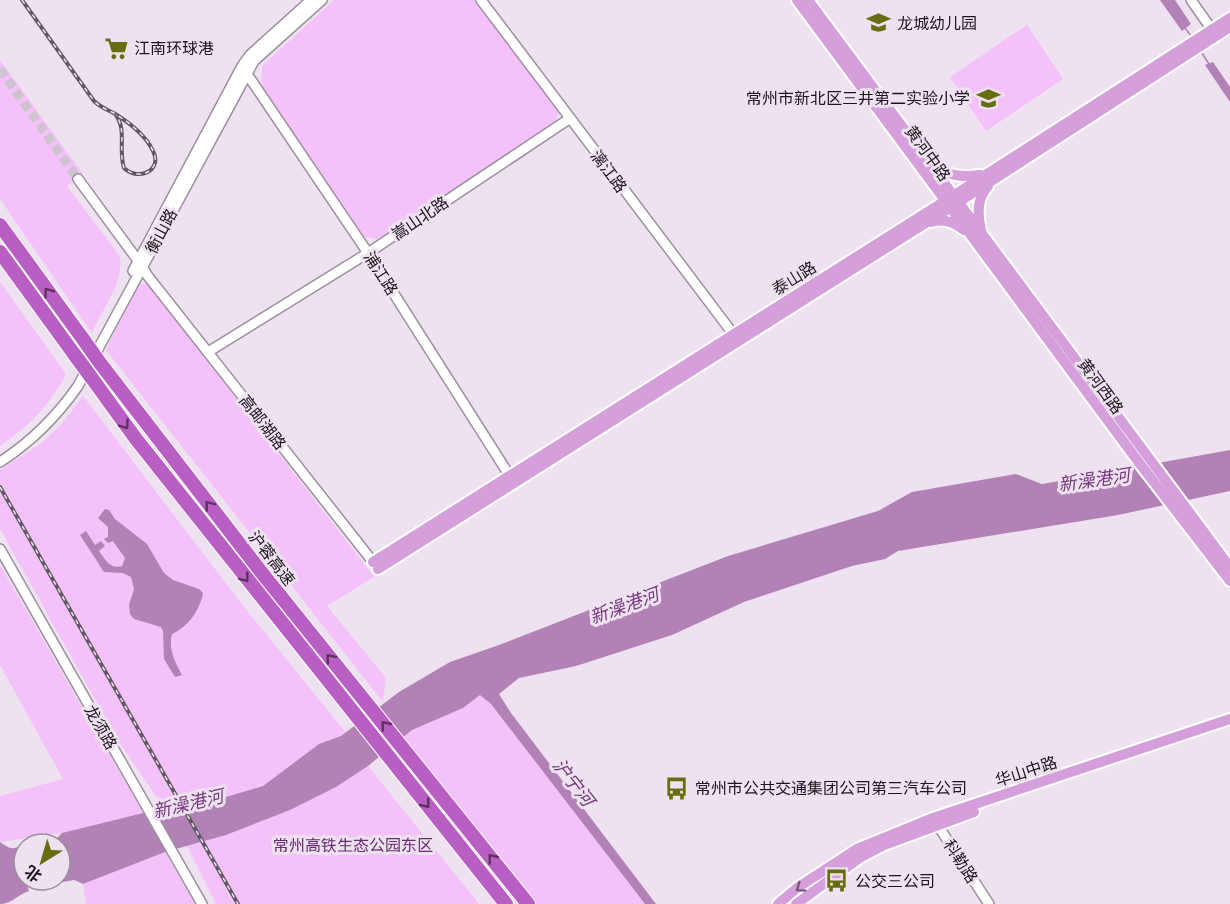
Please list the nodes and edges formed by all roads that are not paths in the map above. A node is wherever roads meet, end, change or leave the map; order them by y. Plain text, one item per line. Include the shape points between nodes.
1 (312, 0) edge
2 (322, 0) edge
3 (481, 0) edge
4 (797, 0) edge
5 (808, 0) edge
6 (1191, 0) edge
7 (1230, 18) edge
8 (1230, 27) edge
9 (1212, 34) junction
10 (1178, 56) junction
11 (244, 70) junction
12 (569, 119) junction
13 (924, 158) junction
14 (983, 175) junction
15 (995, 178) junction
16 (76, 181) tunnel mouth
17 (951, 202) junction
18 (925, 223) junction
19 (0, 225) edge
20 (978, 237) junction
21 (0, 252) edge
22 (368, 253) junction
23 (140, 267) junction
24 (736, 337) junction
25 (208, 352) junction
26 (0, 455) edge
27 (0, 462) edge
28 (512, 479) junction
29 (1178, 507) junction
30 (0, 549) edge
31 (376, 566) joint
32 (1230, 567) edge
33 (1230, 581) edge
34 (1230, 719) edge
35 (1230, 725) edge
36 (935, 822) junction
37 (202, 904) edge
38 (506, 904) edge
39 (528, 904) edge
40 (778, 904) edge
41 (796, 904) edge
42 (989, 904) edge

1 - 11 street, 衡山路 via 250,55
2 - 11 street, 衡山路
3 - 12 street, 漓江路
4 - 17 main road, 黄河中路
5 - 13 main road, 黄河中路
6 - 9 street
7 - 9 main road, 泰山路
8 - 9 main road, 泰山路
9 - 10 main road, 泰山路
10 - 14 main road, 泰山路
10 - 15 main road, 泰山路
11 - 22 street, 浦江路
11 - 23 street, 衡山路
12 - 22 street, 嵩山北路
12 - 24 street, 漓江路
13 - 14 main road via 950,175
13 - 17 main road, 黄河中路
14 - 17 main road, 泰山路
15 - 17 main road, 泰山路
15 - 20 main road via 980,199
16 - 23 street, 高邮湖路
17 - 18 main road, 泰山路
17 - 20 main road, 黄河西路
17 - 24 main road, 泰山路
18 - 20 main road via 941,219
18 - 24 main road, 泰山路
39 -> 19 highway, 沪蓉高速, bridge via 255,563 100,363
20 - 29 main road, 黄河西路
21 -> 38 highway, 沪蓉高速, bridge via 136,440
22 - 25 street, 嵩山北路
22 - 28 street, 浦江路
23 - 25 street, 高邮湖路
23 - 26 street, 衡山路 via 53,411 38,428
23 - 27 street, 衡山路 via 98,351 67,402 48,424
24 - 28 main road, 泰山路
25 - 31 street, 高邮湖路
28 - 31 main road, 泰山路
29 - 32 main road, 黄河西路
29 - 33 main road, 黄河西路
30 - 37 street, 龙须路
34 - 36 main road, 华山中路
35 - 36 main road, 华山中路
36 -> 40 main road, 华山中路 via 857,849
36 - 41 main road, 华山中路 via 861,857
36 - 42 street, 科勒路

